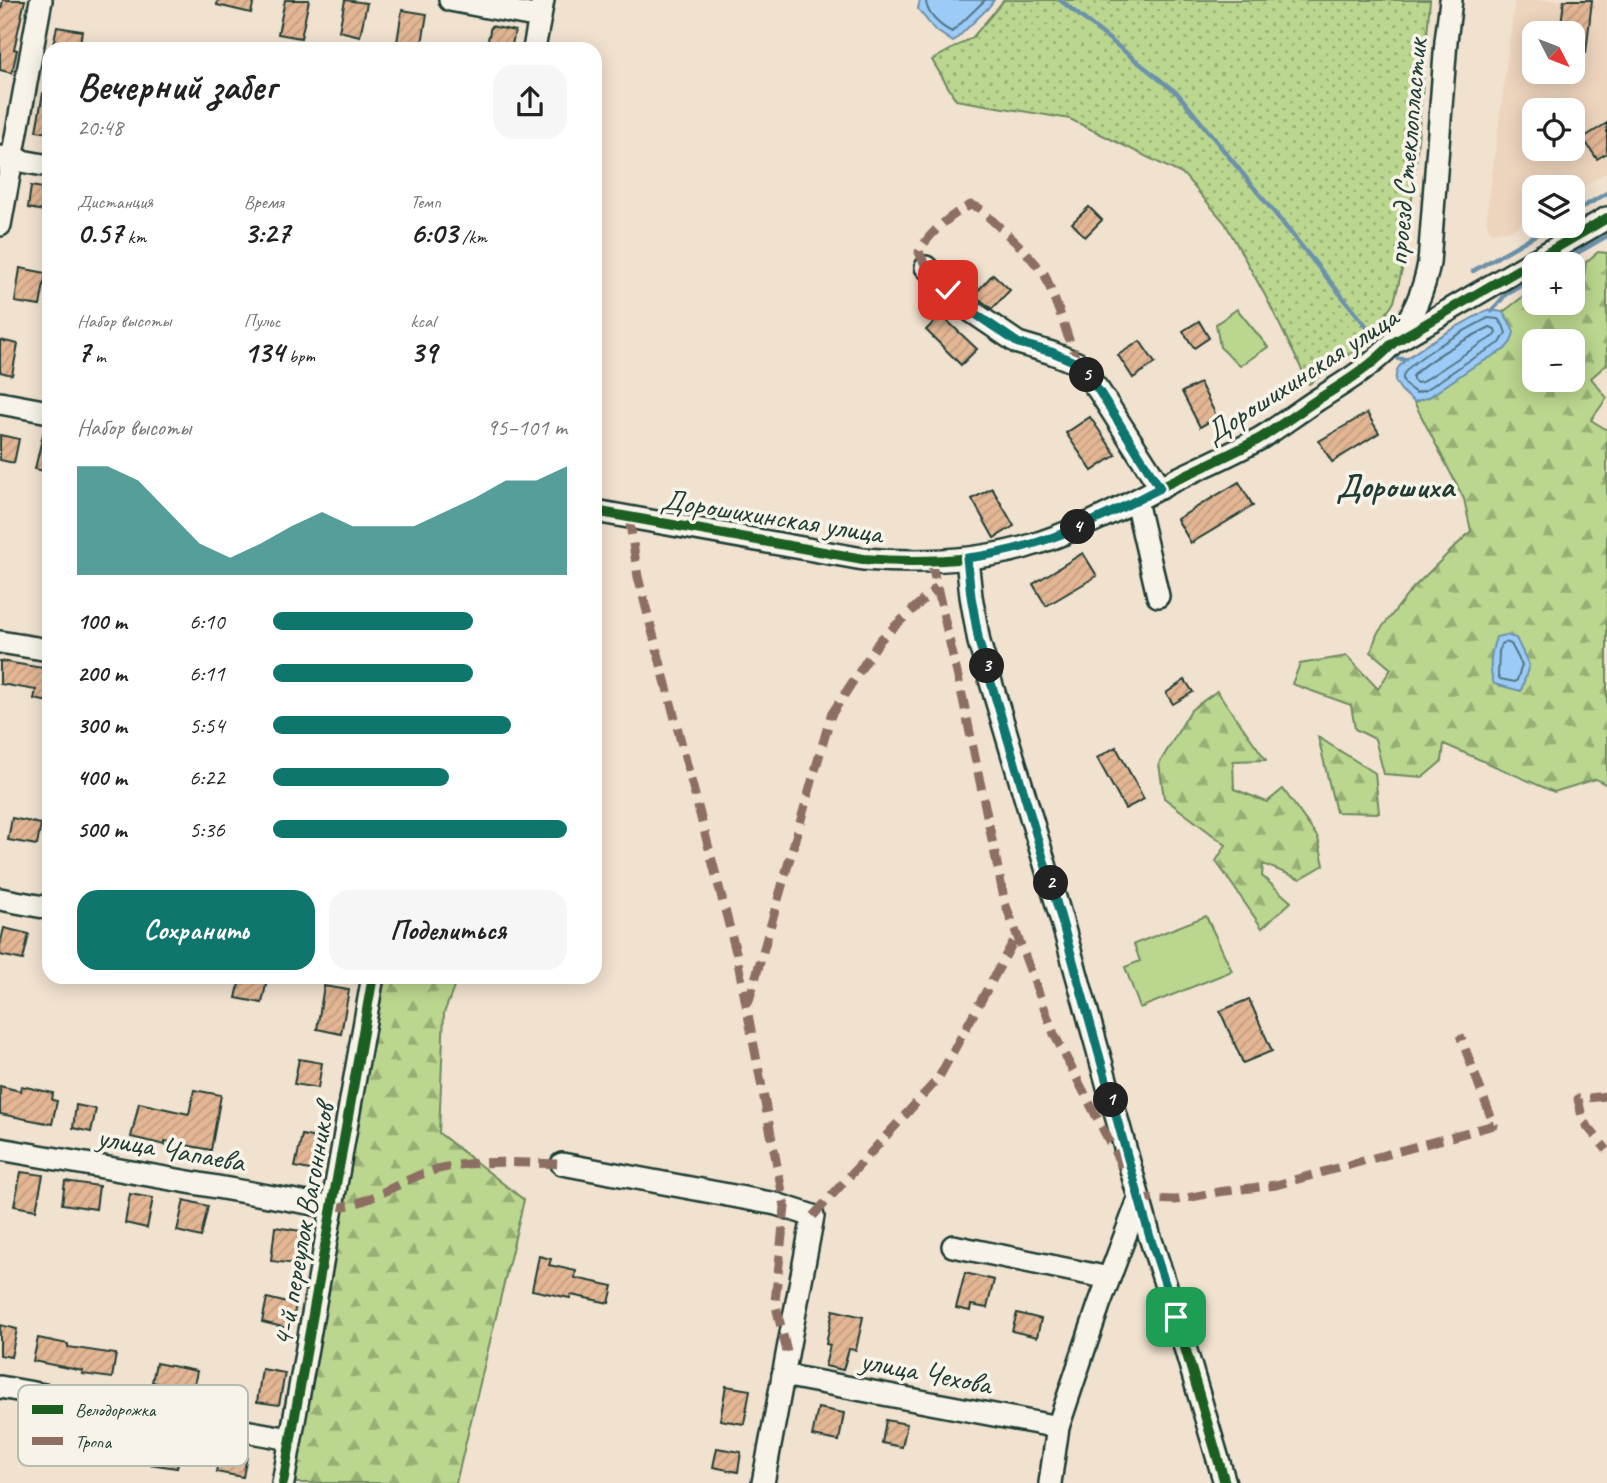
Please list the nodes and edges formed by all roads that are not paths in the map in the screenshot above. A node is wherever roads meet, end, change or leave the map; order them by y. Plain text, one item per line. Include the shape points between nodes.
1 (41, 0) edge
2 (450, 0) edge
3 (1451, 0) edge
4 (541, 8) edge
5 (535, 42) edge
6 (6, 158) edge
7 (42, 165) edge
8 (1607, 218) edge
9 (0, 225) edge
10 (926, 267) dead end
11 (1393, 343) junction
12 (0, 403) edge
13 (42, 411) edge
14 (1160, 488) junction
15 (1136, 501) junction
16 (602, 512) edge
17 (967, 558) junction
18 (1158, 596) dead end
19 (0, 642) edge
20 (42, 649) edge
21 (0, 899) edge
22 (42, 907) edge
23 (372, 984) edge
24 (0, 1149) edge
25 (562, 1164) dead end
26 (1139, 1199) junction
27 (331, 1208) junction
28 (953, 1246) dead end
29 (1109, 1278) junction
30 (783, 1375) junction
31 (0, 1387) edge
32 (18, 1390) edge
33 (1058, 1427) junction
34 (248, 1431) edge
35 (290, 1439) junction
36 (283, 1483) edge
37 (762, 1483) edge
38 (1050, 1483) edge
39 (1225, 1483) edge

1 - 6 street
2 - 4 street
3 - 11 street, проезд Стеклопластик via 1429,263 1418,301
4 - 5 street
6 - 7 street
6 - 9 street
8 - 11 street, Дорошихинская улица
10 - 14 street via 971,311 1018,343 1077,363
11 - 14 street, Дорошихинская улица via 1362,370 1259,438
12 - 13 street
14 - 15 street, Дорошихинская улица
15 - 17 street, Дорошихинская улица via 1046,540
15 - 18 street
16 - 17 street, Дорошихинская улица via 848,558 908,562
17 - 26 street via 979,642
19 - 20 street
21 - 22 street
23 - 27 street, 4-й переулок Вагонников
24 - 27 street, улица Чапаева
25 - 30 street via 776,1203 813,1216
26 - 29 street
26 - 39 street
27 - 35 street, 4-й переулок Вагонников
28 - 29 street
29 - 33 street
30 - 33 street, улица Чехова
30 - 37 street
31 - 32 street
33 - 38 street
34 - 35 street
35 - 36 street, 4-й переулок Вагонников

